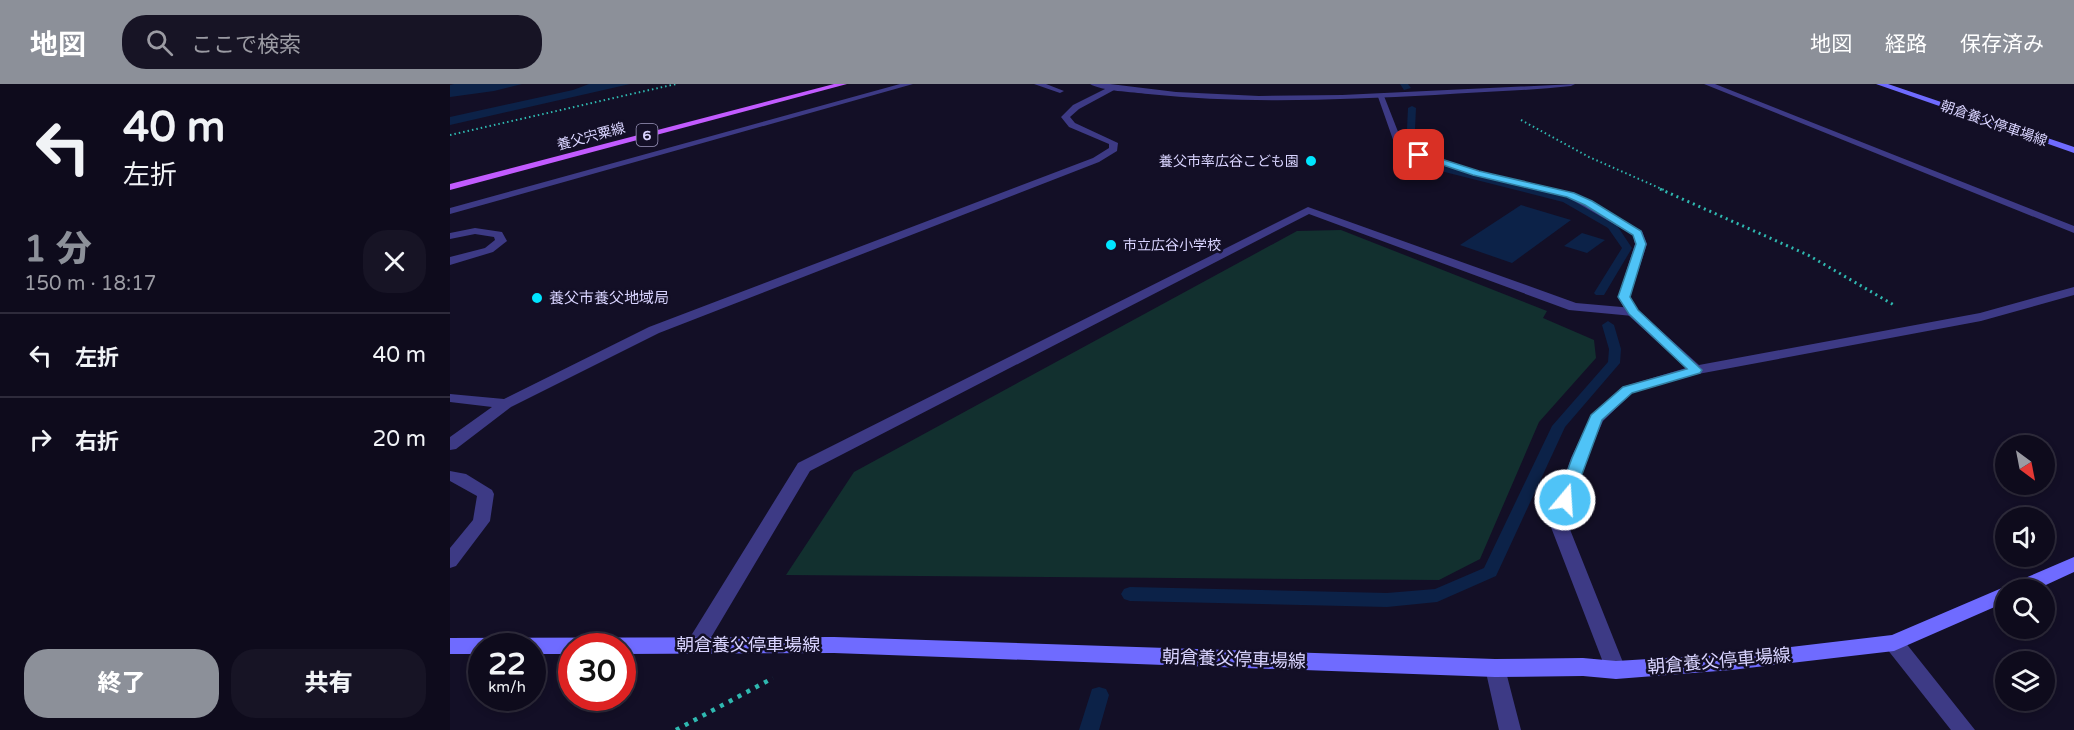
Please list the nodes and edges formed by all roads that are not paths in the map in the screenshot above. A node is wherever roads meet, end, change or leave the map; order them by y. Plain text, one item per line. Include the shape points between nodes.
1 (843, 84) edge
2 (909, 84) edge
3 (1038, 84) edge
4 (1094, 84) edge
5 (1571, 84) edge
6 (1708, 84) edge
7 (1880, 84) edge
8 (1113, 87) junction
9 (1060, 91) dead end
10 (1380, 96) junction
11 (2074, 150) edge
12 (450, 187) edge
13 (450, 211) edge
14 (2074, 230) edge
15 (450, 236) edge
16 (450, 261) edge
17 (2074, 291) edge
18 (1633, 312) junction
19 (1696, 370) junction
20 (450, 398) edge
21 (506, 404) junction
22 (450, 445) edge
23 (450, 476) edge
24 (450, 561) edge
25 (2074, 564) edge
26 (2041, 579) edge
27 (1995, 599) edge
28 (1894, 643) junction
29 (696, 645) junction
30 (450, 646) edge
31 (1495, 668) junction
32 (1616, 670) junction
33 (1510, 730) edge
34 (1964, 730) edge

1 - 12 main road, 養父宍粟線 / 6
2 - 13 street
3 - 9 street
4 - 8 street
5 - 10 street
6 - 14 street
7 - 11 main road, 朝倉養父停車場線
8 - 10 street via 1208,97
8 - 21 street via 1065,117 1072,125 1113,143 1114,149 1096,160 654,330
10 - 18 street via 1400,149 1476,173 1570,195 1638,233 1641,244 1624,297
15 - 16 street via 475,231 498,234 501,241 489,250
17 - 19 street via 1980,316
18 - 19 street
18 - 29 street via 1574,307 1308,210 804,467
19 - 32 street via 1627,390 1596,418 1558,522
20 - 21 street
21 - 22 street
23 - 24 street via 486,495 481,521
25 - 26 main road
27 - 28 main road, 朝倉養父停車場線
28 - 32 main road, 朝倉養父停車場線 via 1731,662
28 - 34 street
29 - 30 main road, 朝倉養父停車場線
29 - 31 main road, 朝倉養父停車場線 via 846,645
31 - 32 main road, 朝倉養父停車場線
31 - 33 street

